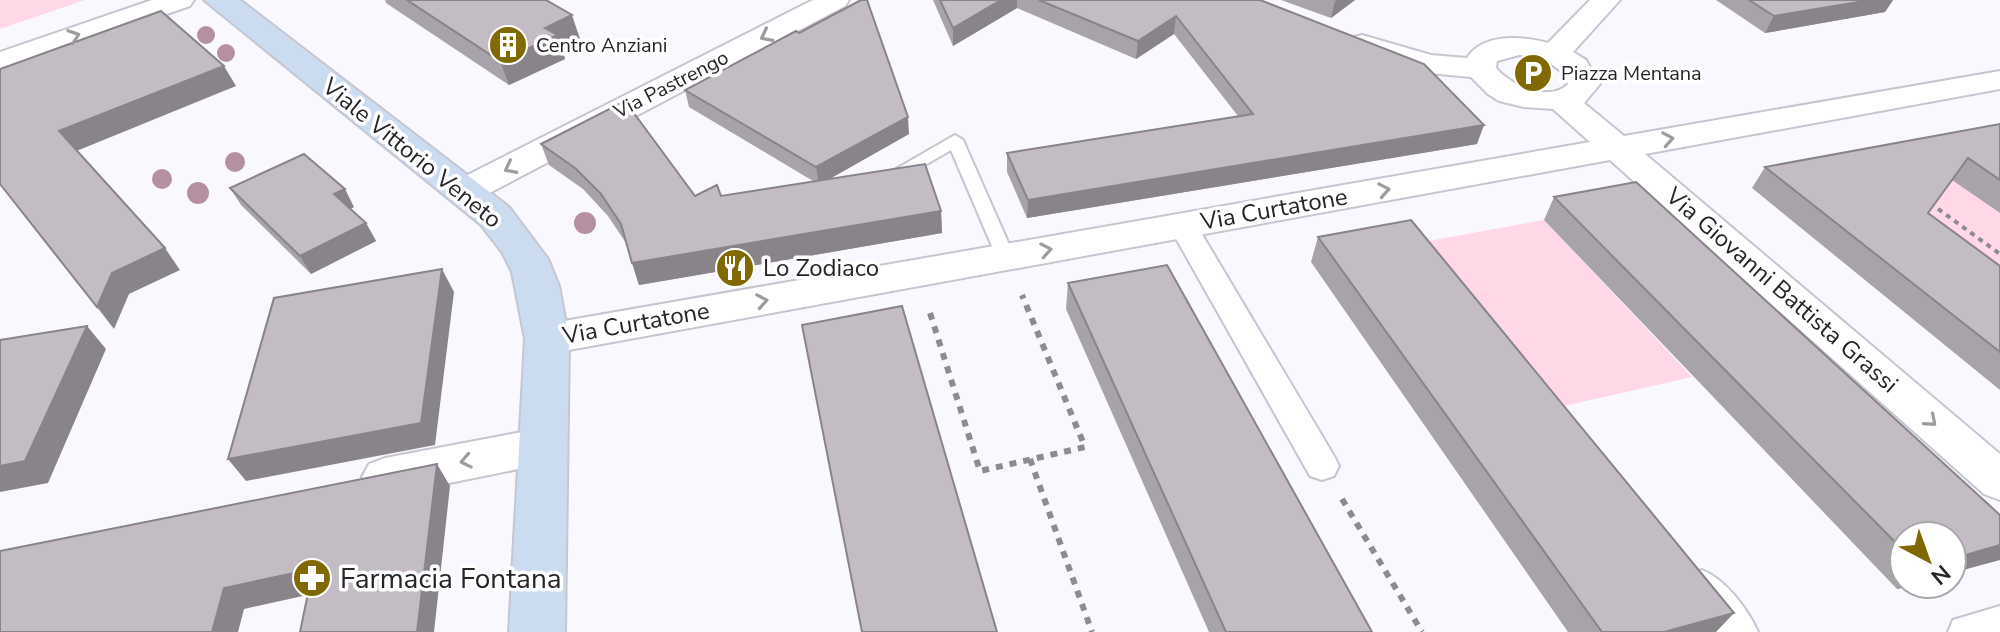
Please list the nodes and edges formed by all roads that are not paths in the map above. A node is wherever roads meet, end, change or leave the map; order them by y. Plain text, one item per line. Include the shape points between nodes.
1 (180, 0) edge
2 (220, 0) edge
3 (835, 0) edge
4 (1606, 0) edge
5 (1330, 32) edge
6 (1554, 54) junction
7 (0, 62) edge
8 (1480, 69) junction
9 (2000, 80) edge
10 (1562, 100) junction
11 (1619, 148) junction
12 (873, 187) edge
13 (465, 191) junction
14 (1183, 226) junction
15 (1006, 258) junction
16 (547, 339) junction
17 (543, 446) junction
18 (1322, 466) road end
19 (2000, 481) edge
20 (341, 485) edge
21 (1679, 557) edge
22 (2000, 623) edge
23 (537, 632) edge
24 (1739, 632) edge
25 (1967, 632) edge

7 -> 1 street
2 - 13 main road, Viale Vittorio Veneto
3 -> 13 street, Via Pastrengo
4 - 6 street
5 - 8 street via 1404,58
6 - 8 street via 1503,47 1482,58
6 - 10 street via 1571,63 1584,84 1576,95
8 - 10 street via 1515,95
11 -> 9 street, Via Curtatone
10 - 11 street, Via Giovanni Battista Grassi
14 -> 11 street, Via Curtatone
11 -> 19 street, Via Giovanni Battista Grassi
12 - 15 lane via 955,140
13 - 16 main road, Viale Vittorio Veneto via 517,240 533,267
15 -> 14 street, Via Curtatone
14 - 18 street
16 -> 15 street, Via Curtatone
16 - 17 main road, Viale Vittorio Veneto
17 -> 20 street
17 - 23 main road, Viale Vittorio Veneto
21 - 24 street
22 - 25 street

